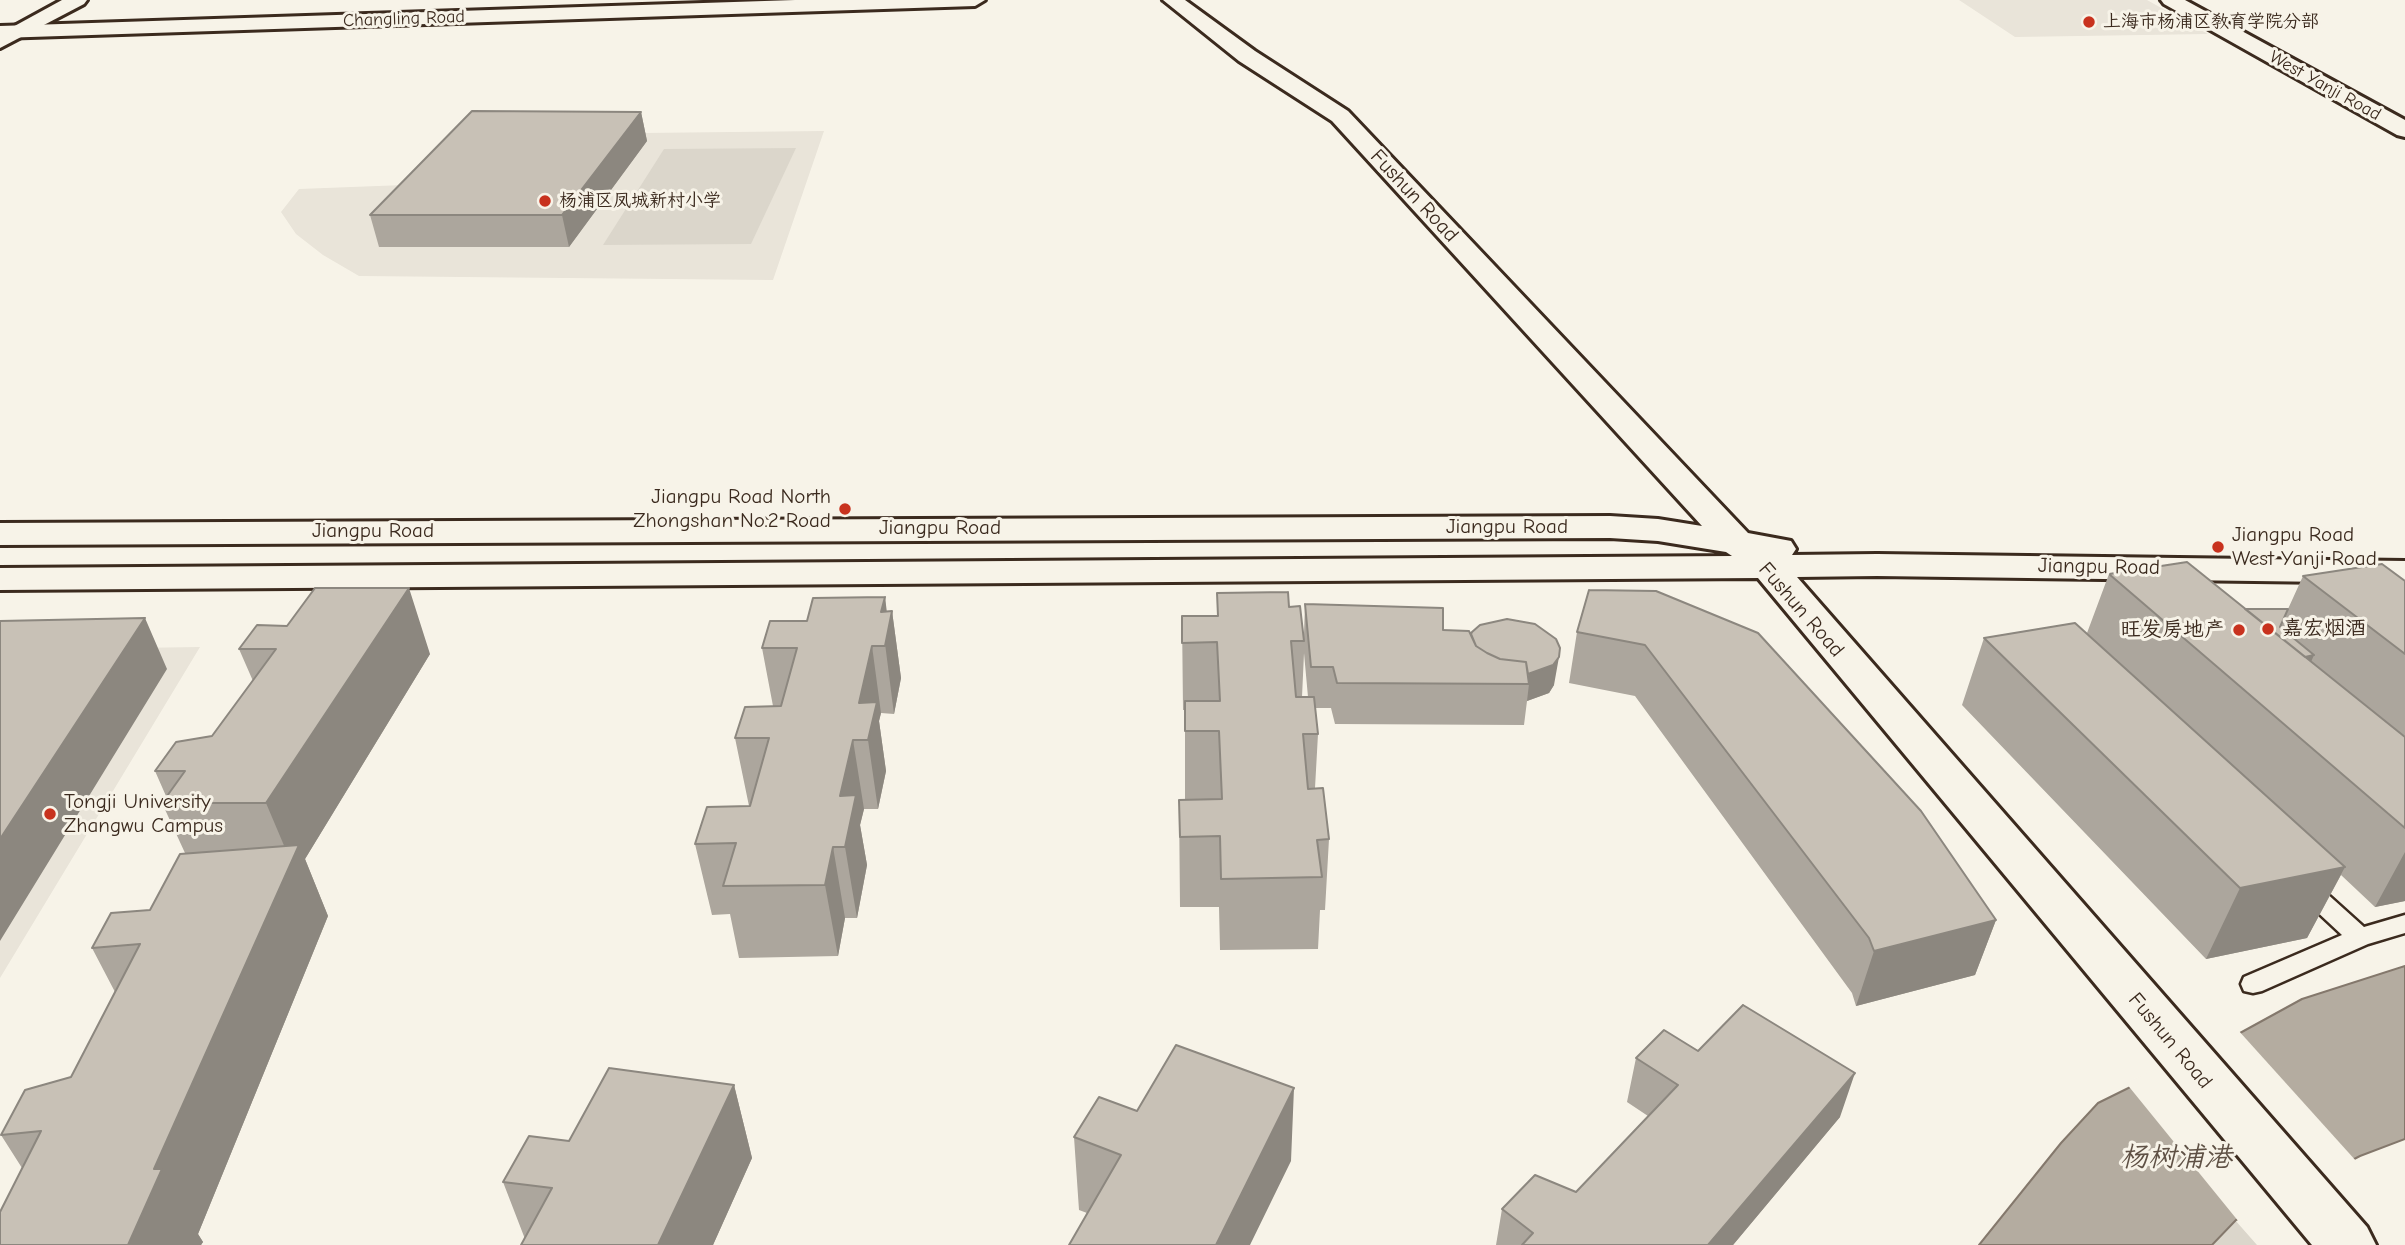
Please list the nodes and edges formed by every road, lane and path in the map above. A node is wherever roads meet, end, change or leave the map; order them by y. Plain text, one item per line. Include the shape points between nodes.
1 (42, 0) edge
2 (77, 0) edge
3 (975, 0) edge
4 (1173, 0) edge
5 (2171, 0) edge
6 (0, 23) edge
7 (10, 32) edge
8 (0, 42) edge
9 (2405, 130) edge
10 (0, 534) edge
11 (1752, 555) junction
12 (2136, 567) junction
13 (2405, 572) edge
14 (0, 579) edge
15 (2163, 591) edge
16 (2288, 871) edge
17 (2405, 924) edge
18 (2360, 937) junction
19 (2253, 984) dead end
20 (2347, 1245) edge

1 - 6 street
2 - 7 street
3 - 7 street, Changling Road
4 - 11 street, Fushun Road via 1247,56 1340,116
5 - 9 street, West Yanji Road
7 - 8 street
10 - 11 street, Jiangpu Road via 1610,527 1658,530
11 - 12 street, Jiangpu Road via 1877,565
11 - 14 street, Jiangpu Road
11 - 20 street, Fushun Road
12 - 13 street, Jiangpu Road
12 - 15 lane
16 - 18 lane
17 - 18 lane
18 - 19 lane

